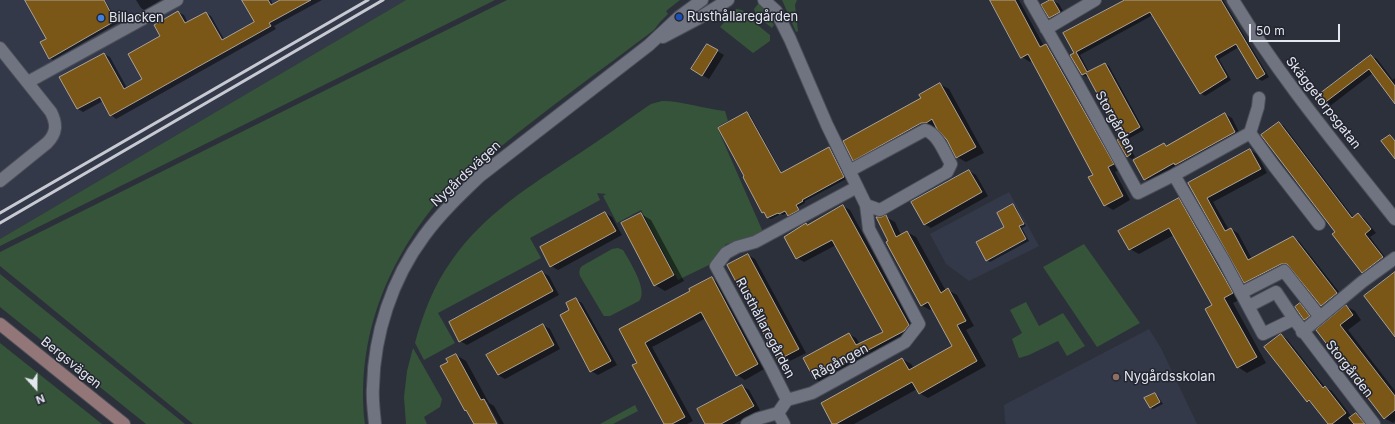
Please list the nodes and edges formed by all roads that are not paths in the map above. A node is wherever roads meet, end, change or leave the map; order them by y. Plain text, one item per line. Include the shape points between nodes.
1 (177, 0) edge
2 (702, 0) edge
3 (728, 0) edge
4 (764, 0) edge
5 (1030, 0) edge
6 (1095, 0) edge
7 (1233, 0) edge
8 (776, 5) edge
9 (1046, 29) junction
10 (649, 44) junction
11 (0, 48) edge
12 (28, 82) junction
13 (1259, 98) dead end
14 (1250, 133) junction
15 (849, 171) junction
16 (1174, 175) junction
17 (0, 181) edge
18 (857, 188) junction
19 (866, 205) junction
20 (1395, 219) edge
21 (1318, 224) dead end
22 (1395, 258) edge
23 (1241, 293) junction
24 (1248, 306) junction
25 (1320, 317) junction
26 (1294, 319) junction
27 (0, 324) edge
28 (1302, 332) junction
29 (787, 400) junction
30 (781, 419) edge
31 (124, 424) edge
32 (375, 424) edge
33 (747, 424) edge
34 (1374, 424) edge

1 - 12 street
2 - 10 street, Nygårdsvägen via 678,17
3 - 10 street, Nygårdsvägen
4 - 8 street via 768,5
5 - 9 street, Storgården
6 - 9 street
7 - 20 street, Skäggetorpsgatan via 1285,79
8 - 15 street
9 - 16 street, Storgården via 1138,193
10 - 32 street, Nygårdsvägen via 480,176 424,236 409,258 382,322 372,388
11 - 12 street
12 - 17 street via 52,112 56,128 53,137 47,143
13 - 14 street
14 - 16 street, Storgården
14 - 21 street
15 - 18 street
15 - 19 street via 925,130 931,132 951,164 947,172 880,210
16 - 23 street
18 - 19 street
18 - 29 street, Rusthållaregården via 755,242 726,253 716,266
19 - 29 street, Rågången via 869,229 918,324 904,342 812,393
22 - 25 street
23 - 24 street
23 - 25 street via 1284,271
24 - 26 street, Storgården via 1276,292
24 - 26 street via 1263,334
25 - 28 street
26 - 28 street, Storgården
27 - 31 main road, Bergsvägen
28 - 34 street, Storgården
29 - 30 street
30 - 33 street via 758,419

